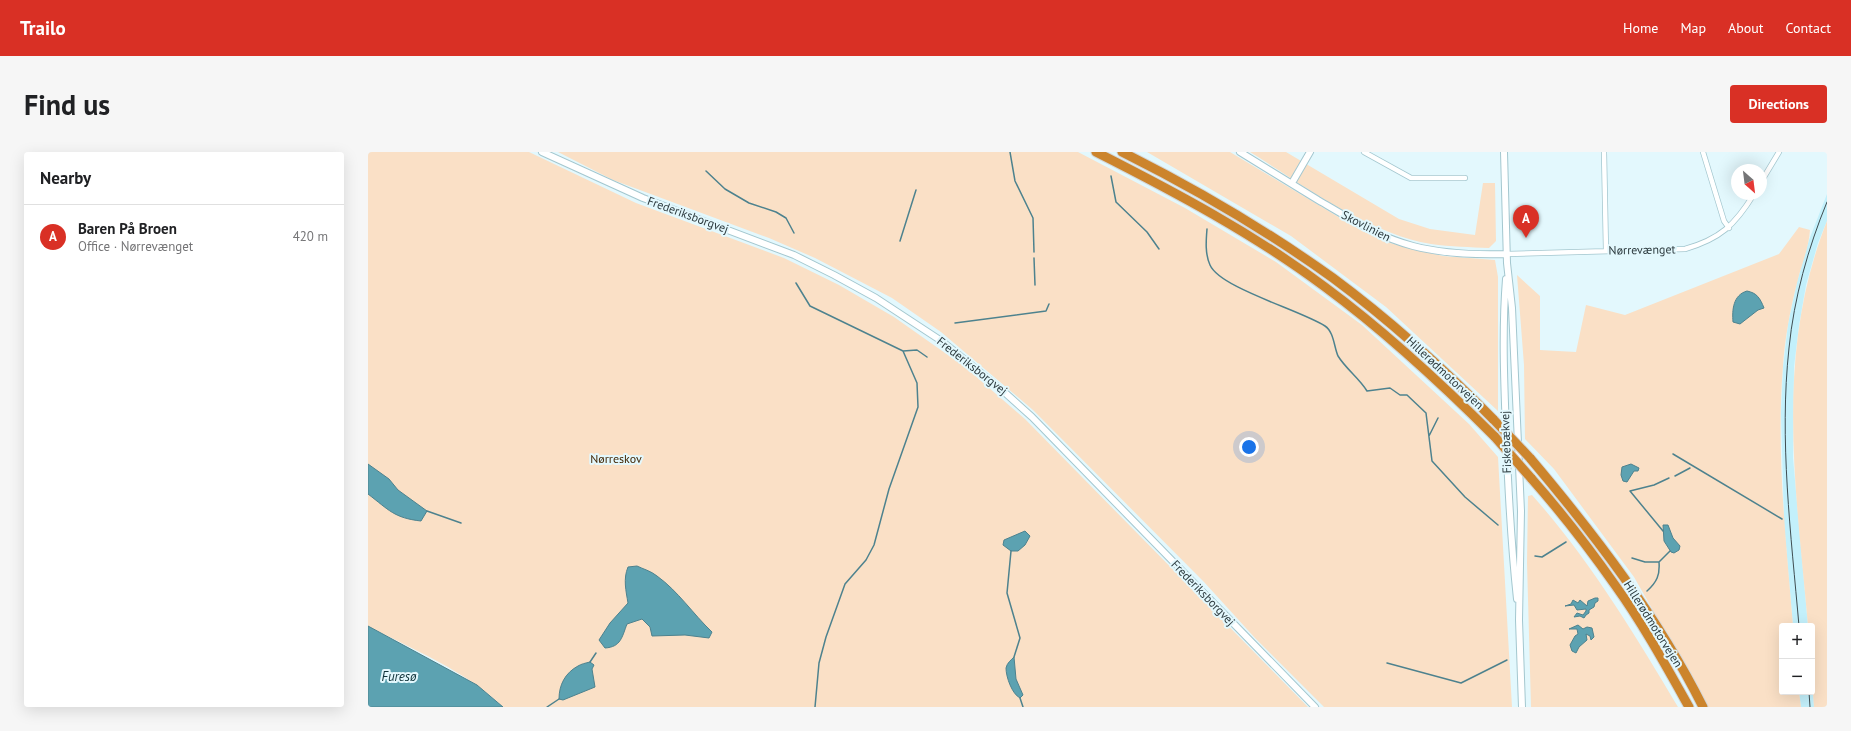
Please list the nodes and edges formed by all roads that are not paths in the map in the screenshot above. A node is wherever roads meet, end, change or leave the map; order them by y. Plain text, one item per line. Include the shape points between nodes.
1 (542, 152) edge
2 (1096, 152) edge
3 (1122, 152) edge
4 (1240, 152) edge
5 (1310, 152) edge
6 (1364, 152) edge
7 (1504, 152) edge
8 (1604, 152) edge
9 (1703, 152) edge
10 (1779, 152) edge
11 (1767, 172) edge
12 (1465, 178) dead end
13 (1292, 183) junction
14 (1750, 200) edge
15 (1729, 228) junction
16 (1606, 251) junction
17 (1507, 254) junction
18 (1508, 263) junction
19 (1519, 620) junction
20 (1315, 707) edge
21 (1522, 707) edge
22 (1689, 707) edge
23 (1703, 707) edge

1 - 20 street, Frederiksborgvej via 643,198 794,255 876,298 943,342 1026,412
2 - 22 highway, Hillerødmotorvejen, bridge via 1206,209 1281,256 1325,287 1444,386 1495,437 1572,527 1641,624
3 - 23 highway, Hillerødmotorvejen, bridge via 1239,215 1333,278 1451,377 1530,458 1582,521 1651,618
4 - 13 street, Skovlinien
5 - 13 street
6 - 12 street via 1412,178
7 - 17 street, Fiskebækvej
8 - 16 street
9 - 15 street via 1724,220
10 - 11 street
13 - 17 street, Skovlinien via 1356,222 1399,242 1441,252
14 - 15 street, Nørrevænget
15 - 16 street, Nørrevænget via 1707,242 1685,249
16 - 17 street, Nørrevænget
17 - 18 street, Fiskebækvej
18 - 19 street, Fiskebækvej via 1521,511
18 - 19 street, Fiskebækvej via 1504,303 1504,393 1510,526
19 - 21 street, Fiskebækvej

